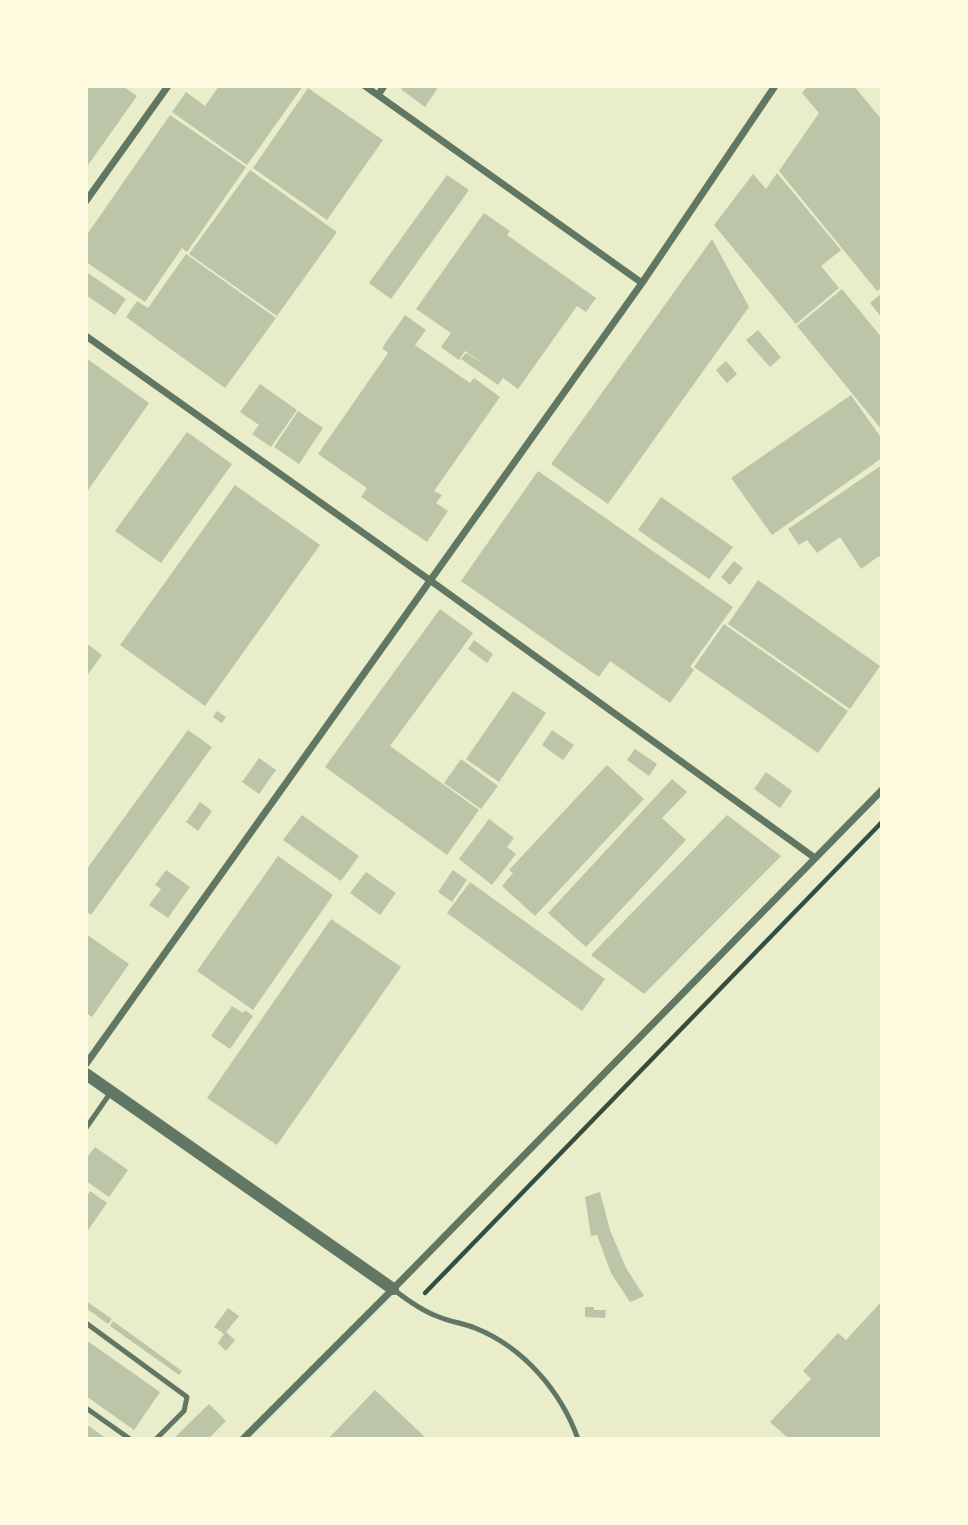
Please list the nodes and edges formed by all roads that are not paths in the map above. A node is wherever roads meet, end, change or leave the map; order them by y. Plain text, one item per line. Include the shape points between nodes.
1 (168, 86) edge
2 (365, 86) edge
3 (384, 86) edge
4 (775, 86) edge
5 (377, 95) junction
6 (86, 201) edge
7 (642, 283) junction
8 (86, 336) edge
9 (431, 581) junction
10 (882, 790) edge
11 (815, 858) junction
12 (86, 1063) edge
13 (86, 1074) edge
14 (111, 1092) junction
15 (86, 1128) edge
16 (393, 1289) junction
17 (86, 1323) edge
18 (86, 1408) edge
19 (130, 1439) edge
20 (156, 1439) edge
21 (243, 1439) edge
22 (578, 1439) edge

1 - 6 street
2 - 5 street
3 - 5 street
4 - 7 street
5 - 7 street
7 - 9 street
8 - 9 street
9 - 11 street
9 - 12 street
10 - 11 street
11 - 16 street
13 - 14 street
14 - 15 lane
14 - 16 street
16 - 21 street
16 - 22 lane via 440,1318 492,1336 523,1357 563,1407
17 - 20 lane via 187,1397 184,1411
18 - 19 lane

